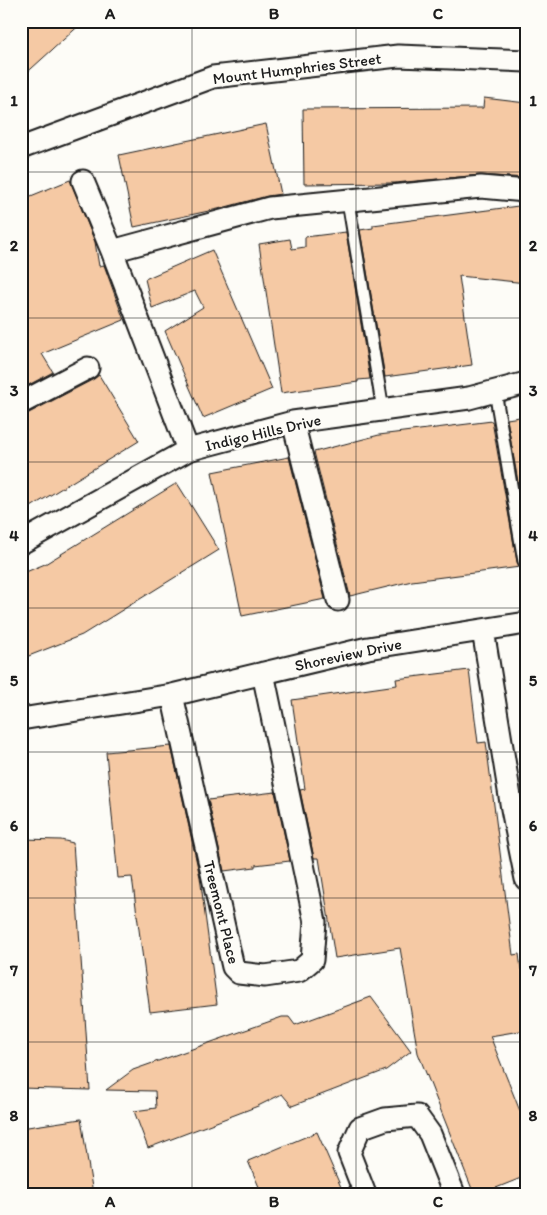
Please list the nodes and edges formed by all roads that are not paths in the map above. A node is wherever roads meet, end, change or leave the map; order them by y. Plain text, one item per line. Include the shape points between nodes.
1 (526, 61) edge
2 (21, 148) edge
3 (83, 182) dead end
4 (526, 192) edge
5 (348, 201) junction
6 (112, 251) junction
7 (88, 368) dead end
8 (526, 383) edge
9 (495, 391) junction
10 (21, 403) edge
11 (383, 410) junction
12 (293, 422) junction
13 (188, 450) junction
14 (21, 543) edge
15 (524, 561) dead end
16 (338, 600) dead end
17 (526, 623) edge
18 (483, 630) junction
19 (263, 673) junction
20 (172, 695) junction
21 (21, 719) edge
22 (526, 879) edge
23 (365, 1194) edge
24 (454, 1194) edge

1 - 2 street, Mount Humphries Street via 398,56 213,76
3 - 6 street
4 - 5 street via 481,187
5 - 6 street via 270,208
5 - 11 lane
6 - 13 street
7 - 10 street
8 - 9 street, Indigo Hills Drive
9 - 11 street, Indigo Hills Drive via 469,398
9 - 15 lane
11 - 12 street, Indigo Hills Drive
12 - 13 street, Indigo Hills Drive
12 - 16 street
13 - 14 street, Indigo Hills Drive
17 - 18 street, Shoreview Drive
18 - 19 street, Shoreview Drive via 368,648
18 - 22 street
19 - 20 street, Shoreview Drive
19 - 20 street, Treemont Place via 315,922 312,960 299,970 265,976 239,973 233,967
20 - 21 street, Shoreview Drive
23 - 24 street via 349,1154 360,1128 385,1118 417,1116 430,1134

